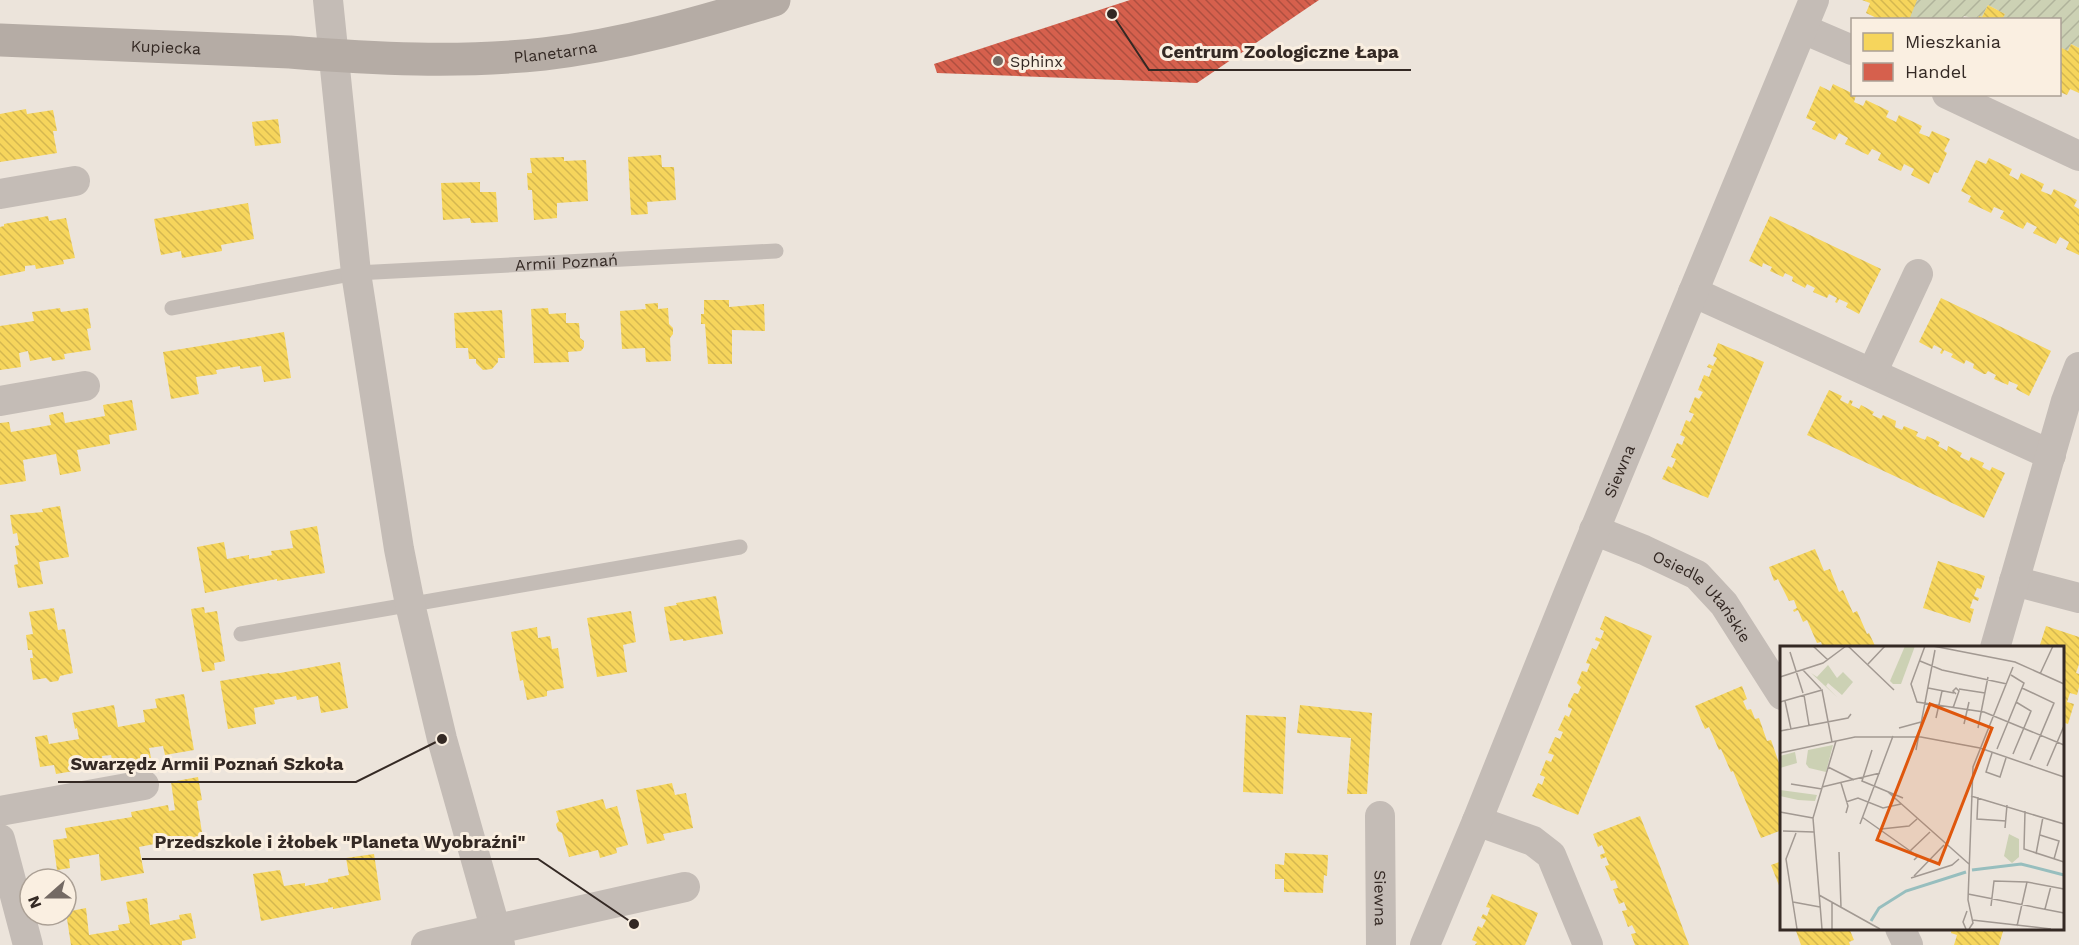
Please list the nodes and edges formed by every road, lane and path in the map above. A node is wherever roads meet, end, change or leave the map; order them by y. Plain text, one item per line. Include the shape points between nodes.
1 (328, 0) edge
2 (774, 0) edge
3 (1814, 0) edge
4 (1803, 29) junction
5 (0, 40) edge
6 (1851, 50) edge
7 (332, 56) junction
8 (1951, 96) edge
9 (2079, 156) edge
10 (75, 181) dead end
11 (0, 194) edge
12 (776, 251) dead end
13 (356, 273) junction
14 (1918, 274) dead end
15 (1693, 292) junction
16 (171, 308) dead end
17 (2079, 367) edge
18 (1872, 374) junction
19 (85, 386) dead end
20 (0, 401) edge
21 (2051, 455) junction
22 (1594, 530) junction
23 (740, 547) dead end
24 (2014, 581) junction
25 (2079, 598) edge
26 (410, 604) junction
27 (241, 634) dead end
28 (1996, 646) edge
29 (1780, 692) edge
30 (144, 785) dead end
31 (0, 811) edge
32 (1380, 816) dead end
33 (1477, 821) junction
34 (0, 839) edge
35 (685, 887) dead end
36 (1901, 930) edge
37 (1913, 930) edge
38 (498, 938) edge
39 (28, 945) edge
40 (426, 945) edge
41 (1381, 945) edge
42 (1425, 945) edge
43 (1588, 945) edge
44 (1908, 945) edge

1 - 7 street
2 - 7 street, Planetarna via 611,44 542,54 475,58
3 - 4 street, Siewna
4 - 6 street
4 - 15 street, Siewna
5 - 7 street, Kupiecka
7 - 13 street
8 - 9 street
10 - 11 street
12 - 13 lane, Armii Poznań
13 - 16 lane, Armii Poznań
13 - 26 street
14 - 18 street
15 - 18 street
15 - 22 street, Siewna
17 - 21 street
18 - 21 street
19 - 20 street
21 - 24 street
22 - 29 street, Osiedle Ułańskie via 1697,575 1724,604
22 - 33 street, Siewna
23 - 26 lane
24 - 25 street
24 - 28 street
26 - 27 lane
26 - 38 street via 442,739
30 - 31 street
32 - 41 street, Siewna
33 - 42 street, Siewna
33 - 43 street via 1533,841 1551,855
34 - 39 street
35 - 38 street
36 - 44 street
37 - 44 street
38 - 40 street

